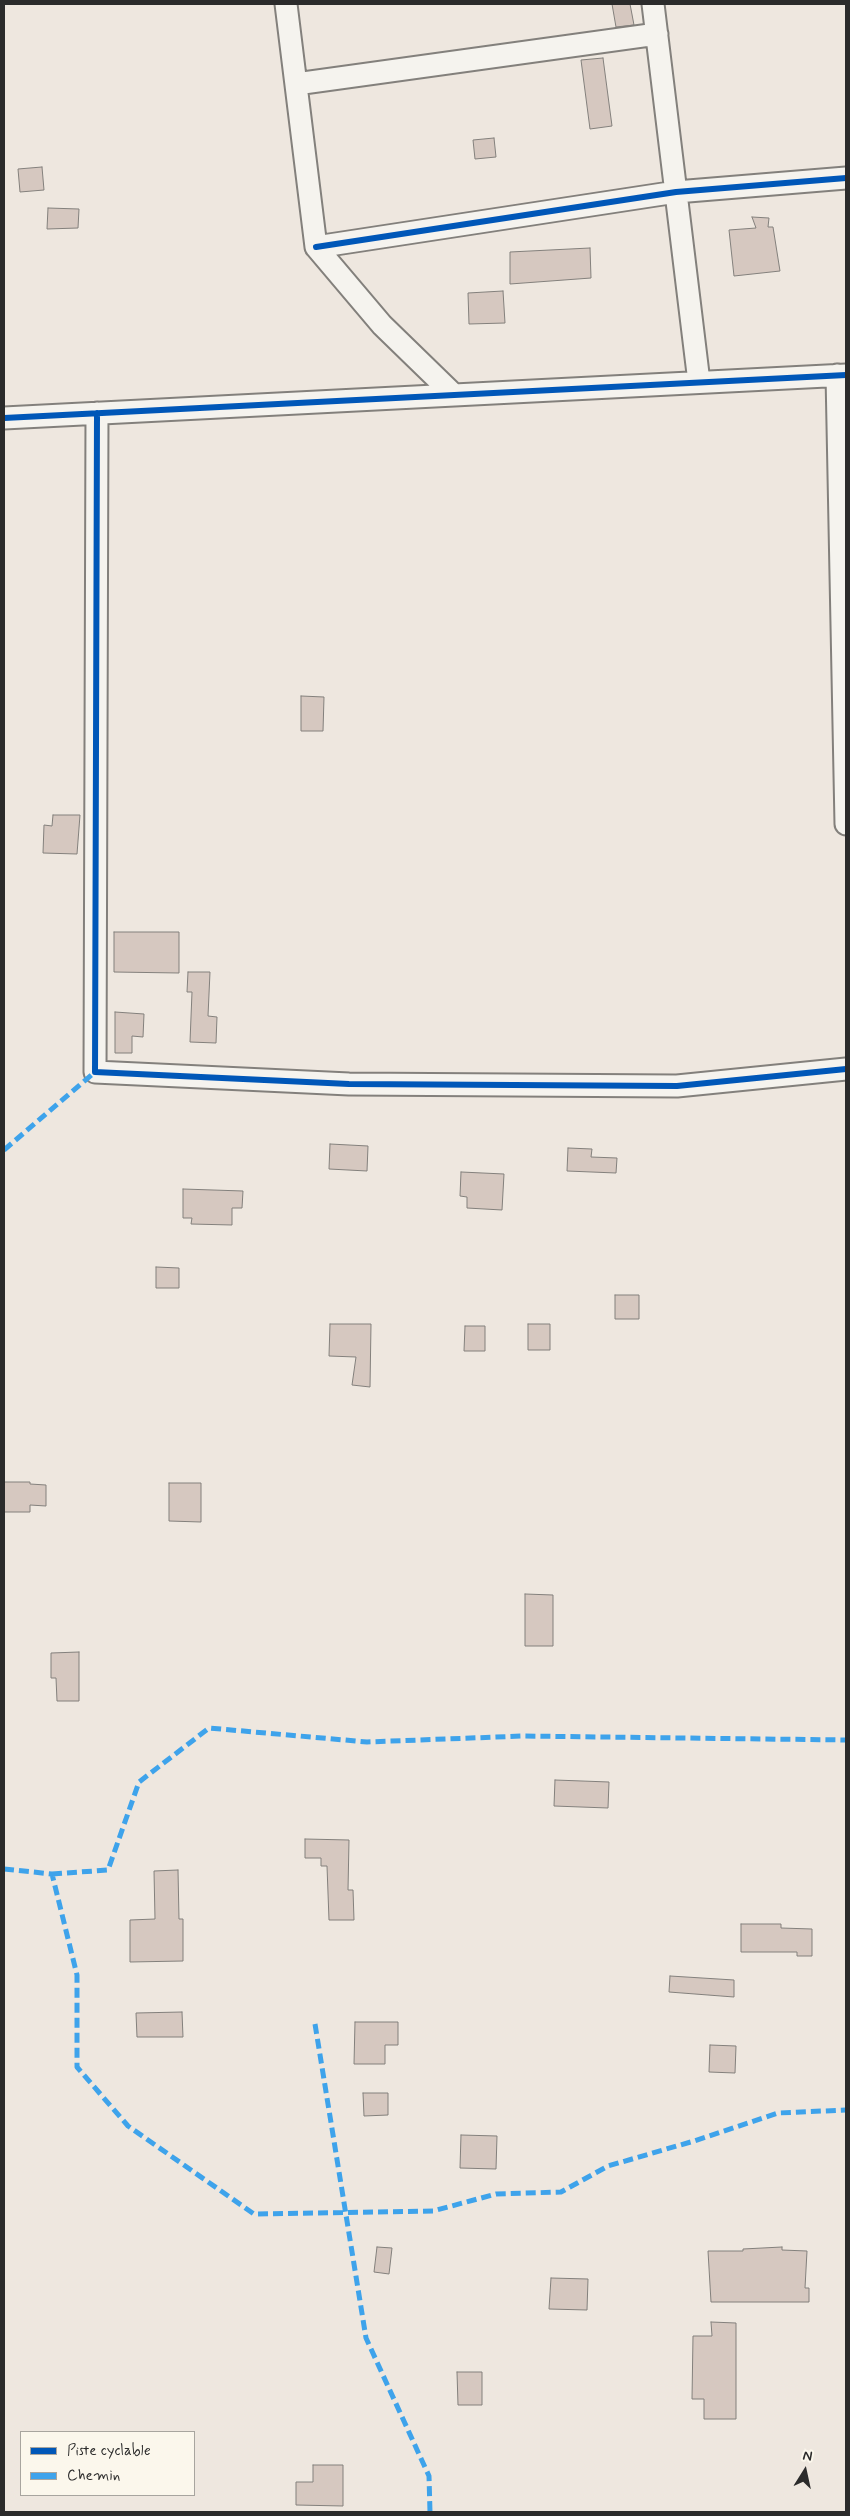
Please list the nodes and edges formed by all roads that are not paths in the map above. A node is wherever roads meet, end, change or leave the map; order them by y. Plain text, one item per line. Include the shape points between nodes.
1 (286, 4) edge
2 (653, 4) edge
3 (657, 34) junction
4 (296, 84) junction
5 (846, 178) edge
6 (676, 192) junction
7 (316, 247) junction
8 (842, 375) edge
9 (699, 382) junction
10 (454, 395) junction
11 (97, 413) junction
12 (4, 418) edge
13 (846, 824) edge
14 (846, 1069) edge

1 - 4 street
2 - 3 street
3 - 4 street
3 - 6 street
4 - 7 street
5 - 6 street
6 - 7 street
6 - 9 street
7 - 10 street via 382,326
8 - 9 street
8 - 13 street
9 - 10 street
10 - 11 street
11 - 12 street
11 - 14 street via 95,1072 349,1084 677,1086

